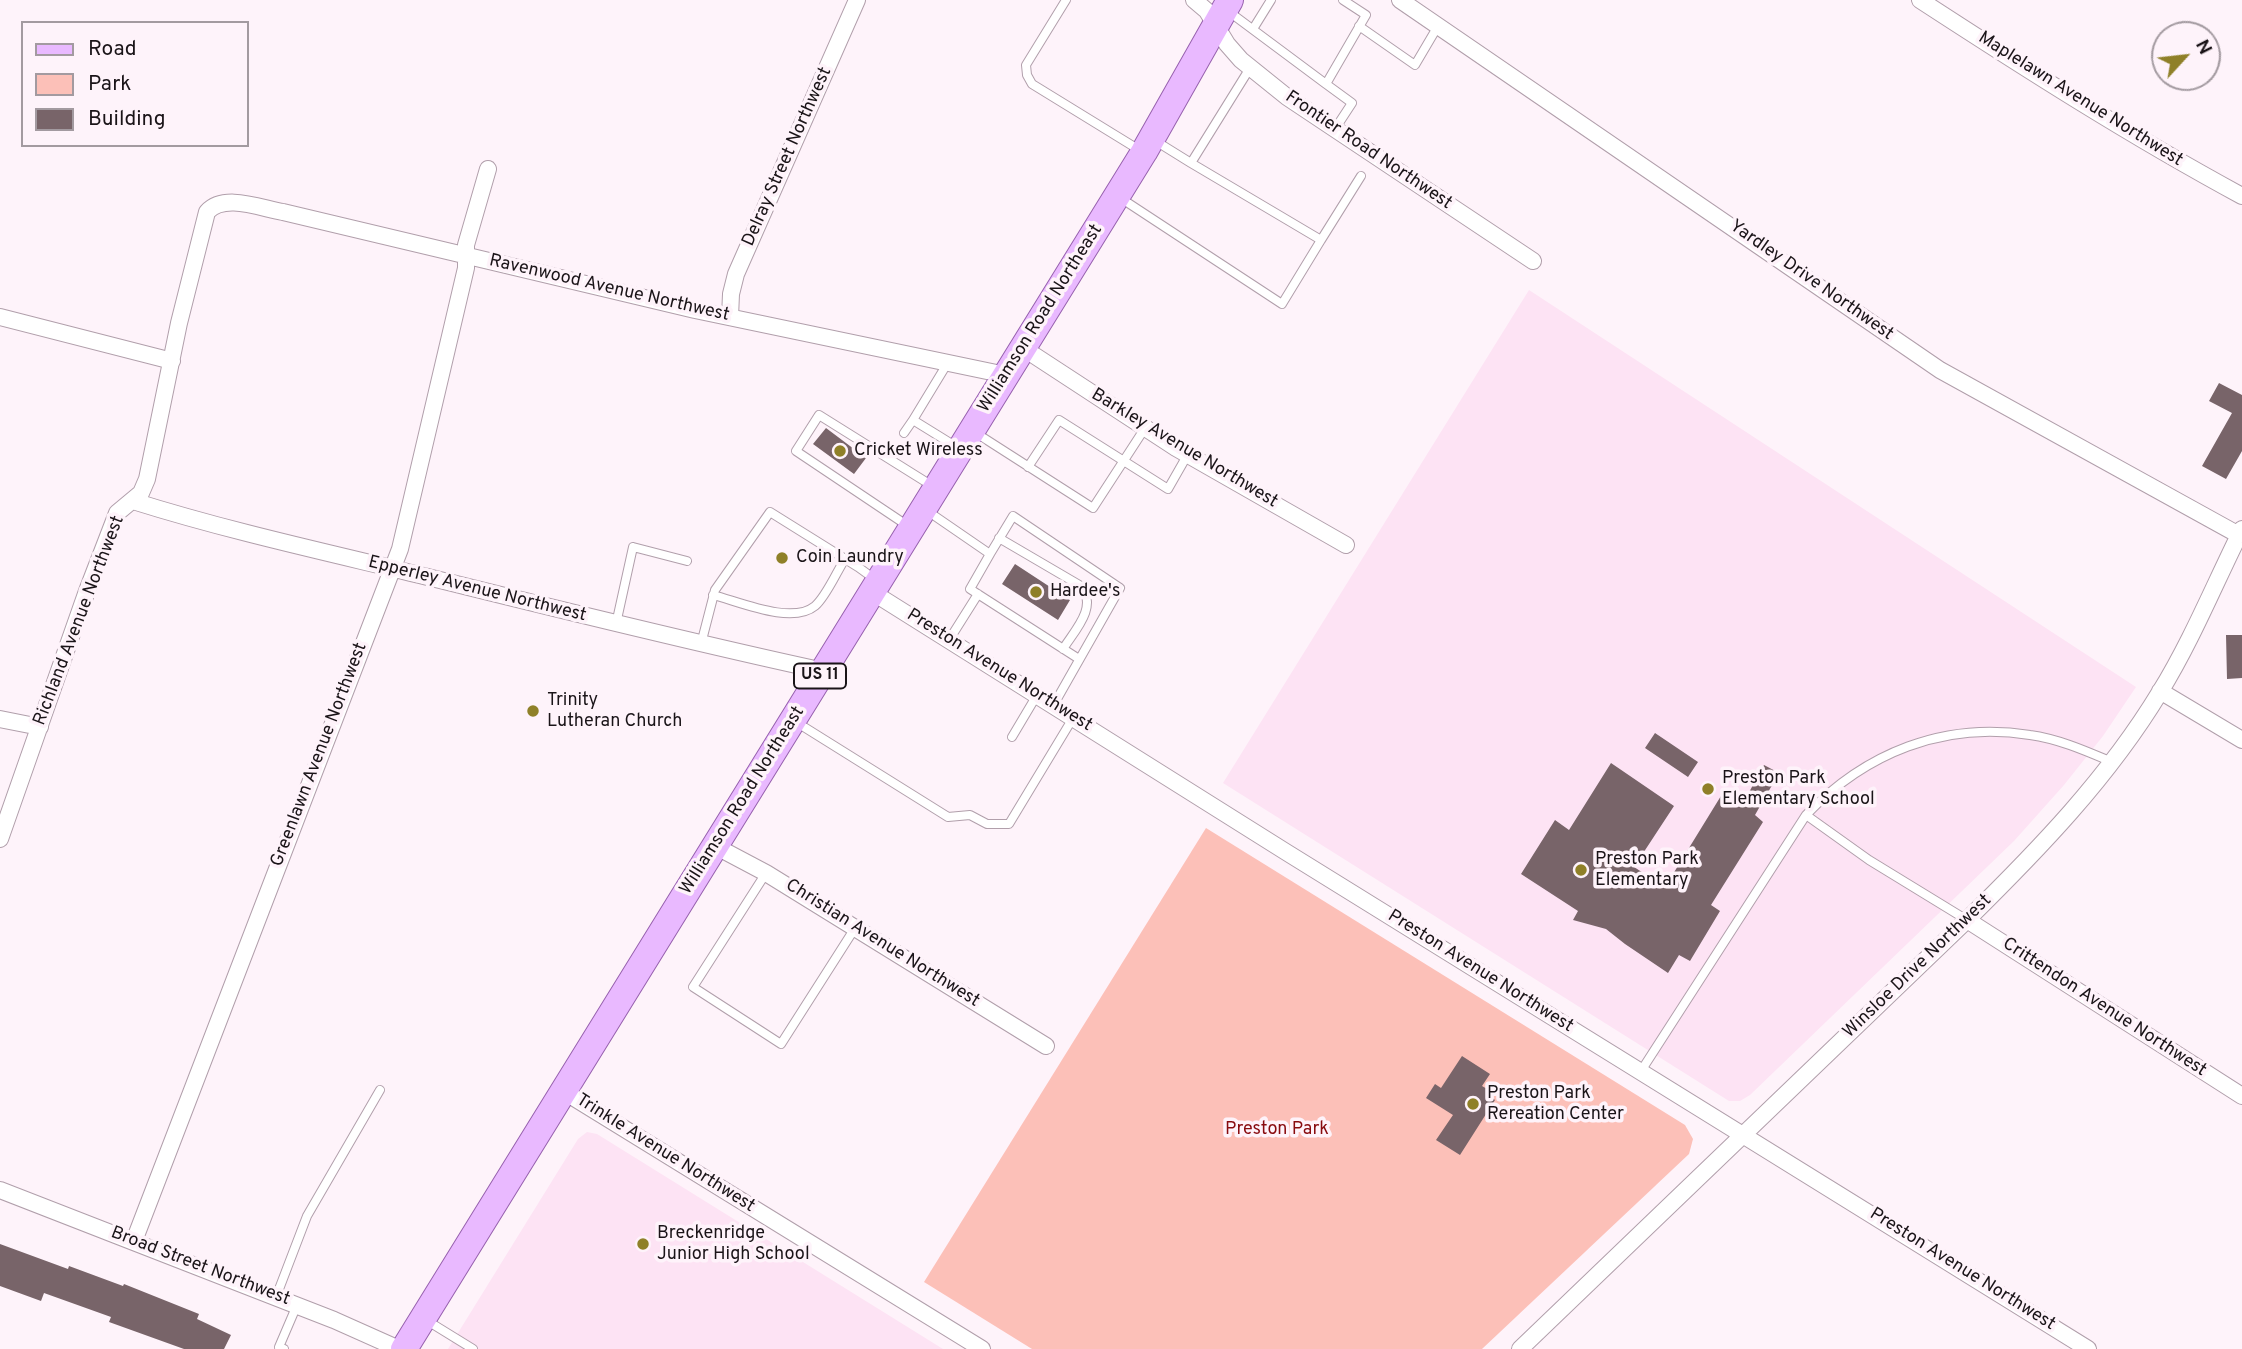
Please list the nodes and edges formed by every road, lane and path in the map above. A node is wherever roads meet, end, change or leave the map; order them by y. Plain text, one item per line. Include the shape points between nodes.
1 (857, 0) edge
2 (1066, 0) edge
3 (1194, 0) edge
4 (1271, 0) edge
5 (1343, 0) edge
6 (1400, 0) edge
7 (1920, 0) edge
8 (1224, 12) edge
9 (1359, 26) junction
10 (1438, 26) junction
11 (1253, 29) junction
12 (1250, 68) junction
13 (1325, 83) junction
14 (1335, 129) junction
15 (1148, 145) junction
16 (1191, 163) junction
17 (488, 169) dead end
18 (1361, 176) dead end
19 (1117, 196) junction
20 (2242, 196) edge
21 (213, 205) joint
22 (1321, 240) junction
23 (466, 257) junction
24 (1533, 261) dead end
25 (0, 317) edge
26 (730, 317) junction
27 (1023, 348) junction
28 (172, 360) junction
29 (947, 364) junction
30 (1006, 375) junction
31 (913, 420) junction
32 (1145, 428) junction
33 (904, 433) dead end
34 (966, 440) junction
35 (1188, 454) junction
36 (1124, 460) junction
37 (1028, 467) junction
38 (133, 501) junction
39 (924, 508) junction
40 (2240, 532) edge
41 (999, 538) junction
42 (1346, 545) dead end
43 (990, 554) junction
44 (845, 559) junction
45 (687, 561) dead end
46 (393, 569) junction
47 (875, 587) junction
48 (978, 594) junction
49 (713, 595) junction
50 (616, 624) junction
51 (949, 640) junction
52 (701, 644) junction
53 (1063, 649) junction
54 (1079, 659) junction
55 (824, 671) junction
56 (2160, 691) junction
57 (1037, 695) junction
58 (1053, 706) junction
59 (1073, 718) junction
60 (0, 719) edge
61 (793, 721) junction
62 (40, 727) junction
63 (1012, 737) dead end
64 (2242, 740) edge
65 (2112, 762) junction
66 (1806, 815) junction
67 (0, 839) edge
68 (715, 846) junction
69 (766, 873) junction
70 (1967, 920) junction
71 (855, 928) junction
72 (1046, 1046) dead end
73 (1641, 1071) junction
74 (380, 1090) dead end
75 (563, 1091) junction
76 (2242, 1096) edge
77 (1744, 1135) junction
78 (0, 1191) edge
79 (134, 1241) junction
80 (276, 1297) junction
81 (297, 1306) junction
82 (423, 1318) junction
83 (1526, 1344) edge
84 (284, 1349) edge
85 (401, 1349) edge
86 (473, 1349) edge
87 (982, 1349) edge
88 (1544, 1349) edge
89 (2088, 1349) edge

1 - 26 street, Delray Street Northwest via 736,274
2 - 15 lane via 1026,65 1032,84
3 - 8 street, Frontier Road Northwest via 1206,11
4 - 11 lane
5 - 9 lane via 1366,15
6 - 10 street, Yardley Drive Northwest
7 - 20 street, Maplelawn Avenue Northwest via 2059,91
8 - 11 lane
8 - 12 street, Frontier Road Northwest via 1227,44
8 - 15 main road, Williamson Road Northeast / US 11
9 - 10 lane via 1415,65
9 - 13 lane
10 - 40 street, Yardley Drive Northwest via 1940,370
11 - 13 lane
12 - 14 street, Frontier Road Northwest
12 - 16 lane
13 - 14 lane via 1352,103
14 - 24 street, Frontier Road Northwest
15 - 16 lane
15 - 19 main road, Williamson Road Northeast / US 11
16 - 22 lane
17 - 23 street, Greenlawn Avenue Northwest
18 - 22 lane
19 - 22 lane via 1282,303
19 - 27 main road, Williamson Road Northeast / US 11
21 - 23 street, Ravenwood Avenue Northwest via 227,202 283,212
21 - 28 street, Richland Avenue Northwest via 207,212
23 - 26 street, Ravenwood Avenue Northwest
23 - 46 street, Greenlawn Avenue Northwest via 416,487
25 - 28 street
26 - 29 street, Ravenwood Avenue Northwest
27 - 30 main road, Williamson Road Northeast / US 11
27 - 32 street, Barkley Avenue Northwest
28 - 38 street, Richland Avenue Northwest via 147,479
29 - 30 street, Ravenwood Avenue Northwest
29 - 31 lane
30 - 34 main road, Williamson Road Northeast / US 11
31 - 33 lane
31 - 34 lane
32 - 35 street, Barkley Avenue Northwest
32 - 36 lane
34 - 37 lane
34 - 39 main road, Williamson Road Northeast / US 11
35 - 36 lane via 1168,489
35 - 42 street, Barkley Avenue Northwest
36 - 37 lane via 1059,420
36 - 37 lane via 1093,508
38 - 46 street, Epperley Avenue Northwest
38 - 62 street, Richland Avenue Northwest via 117,513
39 - 39 lane via 820,415 796,451
39 - 43 lane
39 - 47 main road, Williamson Road Northeast / US 11
40 - 56 street, Winsloe Drive Northwest
41 - 43 lane
41 - 53 lane via 1085,591 1085,614
41 - 54 lane via 1013,516 1120,588
43 - 48 lane via 970,589
44 - 47 lane
44 - 49 lane via 816,605 802,613 788,615
44 - 49 lane via 770,512
45 - 50 lane via 633,547
46 - 50 street, Epperley Avenue Northwest
46 - 79 street, Greenlawn Avenue Northwest
47 - 51 street, Preston Avenue Northwest
47 - 55 main road, Williamson Road Northeast / US 11
48 - 51 lane
48 - 53 lane
49 - 52 lane
50 - 52 street, Epperley Avenue Northwest
51 - 57 street, Preston Avenue Northwest
52 - 55 street, Epperley Avenue Northwest
53 - 54 lane
54 - 58 lane
55 - 61 main road, Williamson Road Northeast / US 11
56 - 64 street
56 - 65 street, Winsloe Drive Northwest
57 - 58 street, Preston Avenue Northwest
57 - 63 lane
58 - 59 street, Preston Avenue Northwest
59 - 61 lane via 1009,824 987,824 970,815 948,817
59 - 73 street, Preston Avenue Northwest
60 - 62 street
61 - 68 main road, Williamson Road Northeast / US 11
62 - 67 street, Richland Avenue Northwest
65 - 66 lane via 2033,735 2008,732 1940,737 1910,745 1859,770
65 - 70 street, Winsloe Drive Northwest via 2026,862
66 - 70 lane
66 - 73 lane
68 - 69 street, Christian Avenue Northwest
68 - 75 main road, Williamson Road Northeast / US 11
69 - 71 street, Christian Avenue Northwest
69 - 71 lane via 693,986 781,1044
70 - 76 street, Crittendon Avenue Northwest
70 - 77 street, Winsloe Drive Northwest
71 - 72 street, Christian Avenue Northwest
73 - 77 street, Preston Avenue Northwest
74 - 80 lane via 307,1216
75 - 82 main road, Williamson Road Northeast / US 11
75 - 87 street, Trinkle Avenue Northwest
77 - 83 street, Winsloe Drive Northwest
77 - 89 street, Preston Avenue Northwest
78 - 79 street, Broad Street Northwest
79 - 80 street, Broad Street Northwest
80 - 81 street, Broad Street Northwest
81 - 84 lane via 279,1347
81 - 85 street, Broad Street Northwest
82 - 85 main road, Williamson Road Northeast / US 11
82 - 86 lane
83 - 88 street

